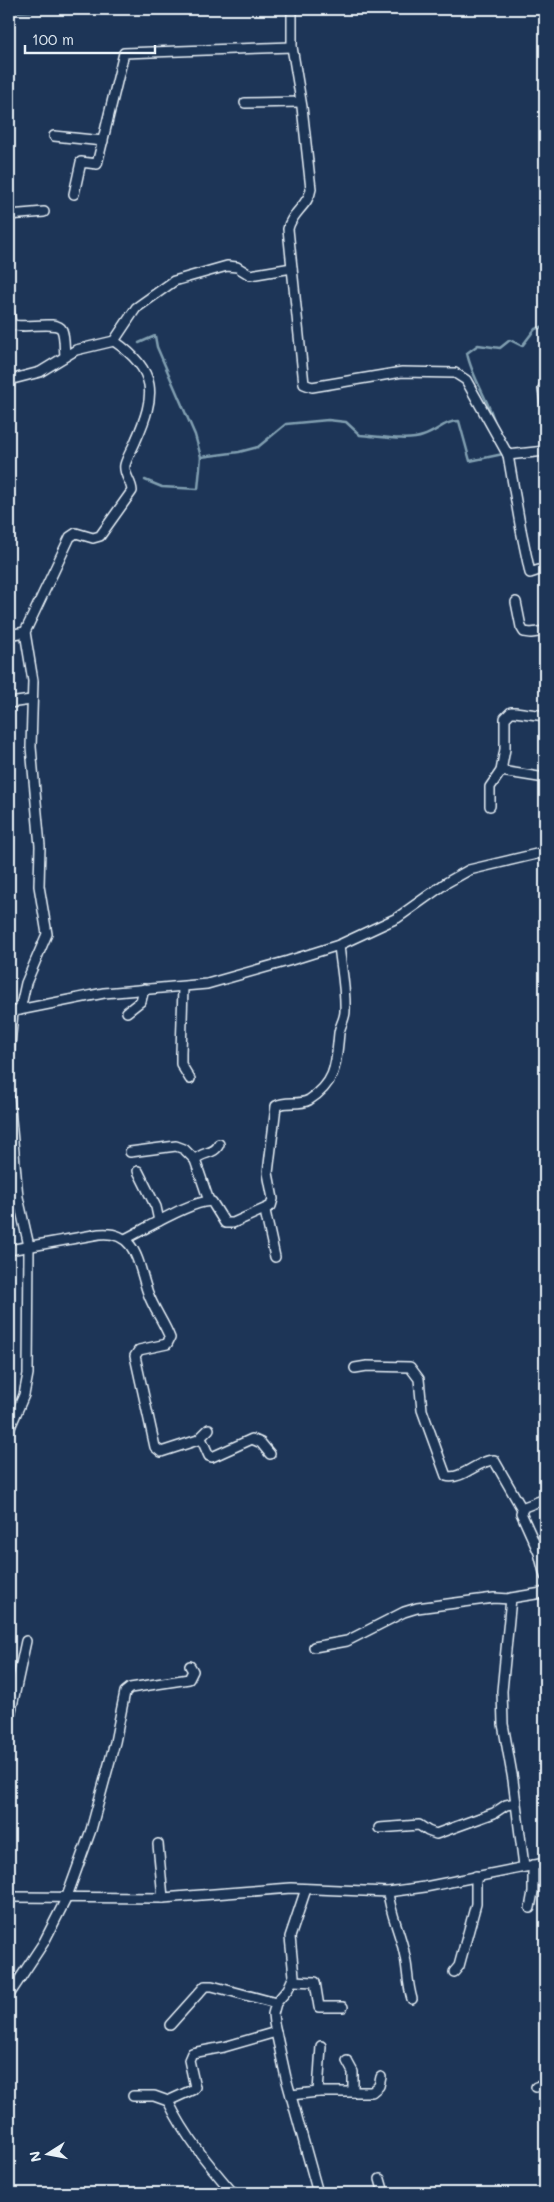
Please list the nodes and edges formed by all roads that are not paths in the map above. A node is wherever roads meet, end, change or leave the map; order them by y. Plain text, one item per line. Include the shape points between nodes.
1 (292, 9) edge
2 (292, 47) junction
3 (300, 102) junction
4 (245, 103) dead end
5 (54, 136) dead end
6 (103, 141) junction
7 (74, 194) dead end
8 (44, 212) dead end
9 (9, 215) edge
10 (292, 268) junction
11 (9, 311) edge
12 (114, 341) junction
13 (65, 355) junction
14 (9, 380) edge
15 (545, 384) edge
16 (545, 402) edge
17 (545, 454) edge
18 (508, 455) junction
19 (545, 568) edge
20 (516, 602) dead end
21 (545, 631) edge
22 (25, 632) junction
23 (9, 634) edge
24 (31, 700) junction
25 (9, 703) edge
26 (545, 716) edge
27 (501, 771) junction
28 (545, 778) edge
29 (490, 806) dead end
30 (545, 852) edge
31 (339, 945) junction
32 (183, 986) junction
33 (144, 989) junction
34 (14, 1011) edge
35 (127, 1012) dead end
36 (9, 1056) edge
37 (190, 1079) dead end
38 (9, 1098) edge
39 (219, 1144) dead end
40 (130, 1152) dead end
41 (195, 1160) junction
42 (138, 1171) dead end
43 (14, 1198) edge
44 (209, 1201) junction
45 (265, 1211) junction
46 (159, 1222) junction
47 (125, 1239) junction
48 (29, 1246) junction
49 (9, 1250) edge
50 (275, 1258) dead end
51 (355, 1368) dead end
52 (12, 1416) edge
53 (209, 1429) dead end
54 (9, 1430) edge
55 (201, 1438) junction
56 (270, 1454) dead end
57 (545, 1499) edge
58 (522, 1509) junction
59 (545, 1576) edge
60 (545, 1591) edge
61 (510, 1600) junction
62 (26, 1641) dead end
63 (314, 1647) dead end
64 (190, 1666) dead end
65 (9, 1720) edge
66 (516, 1803) junction
67 (379, 1828) dead end
68 (158, 1844) dead end
69 (545, 1863) edge
70 (528, 1866) junction
71 (476, 1876) junction
72 (306, 1888) junction
73 (388, 1892) junction
74 (9, 1897) edge
75 (163, 1898) junction
76 (66, 1899) junction
77 (530, 1908) dead end
78 (454, 1972) dead end
79 (293, 1981) junction
80 (9, 1995) edge
81 (412, 1998) dead end
82 (276, 2003) junction
83 (343, 2007) dead end
84 (170, 2025) dead end
85 (276, 2032) junction
86 (321, 2046) dead end
87 (347, 2061) dead end
88 (381, 2076) dead end
89 (318, 2092) junction
90 (353, 2092) junction
91 (291, 2095) junction
92 (133, 2096) dead end
93 (168, 2101) junction
94 (380, 2179) dead end
95 (233, 2193) edge
96 (318, 2193) edge
97 (384, 2193) edge

1 - 2 street
2 - 3 street
2 - 6 street via 124,53
3 - 4 street
3 - 10 street via 311,189 309,198 289,224
5 - 6 street
6 - 7 street via 97,164 81,162
8 - 9 street
10 - 12 street via 247,275 237,267 227,266 174,282 136,308
10 - 18 street via 306,386 402,372 458,373 466,380
11 - 13 street via 11,324 17,327 58,326 62,330
12 - 13 street
12 - 22 street via 133,356 151,388 146,418 125,465 132,490 100,536 93,538 76,533 70,537
13 - 14 street via 40,372
15 - 16 street
17 - 18 street
18 - 19 street via 530,572
20 - 21 street via 524,632
22 - 23 street
22 - 24 street via 33,678
24 - 25 street
24 - 34 street via 31,747 40,846 39,886 47,934
26 - 27 street via 507,714
27 - 28 street
27 - 29 street via 490,787
30 - 31 street via 469,870 396,918
31 - 32 street via 216,982
31 - 45 street via 345,1012 340,1025 336,1069 330,1081 310,1099 276,1106 268,1173 273,1203
32 - 33 street
32 - 37 street via 180,1053
33 - 34 street via 104,993
33 - 35 street via 141,1001
34 - 36 street
38 - 43 street
39 - 41 street via 215,1151
40 - 41 street via 176,1146
41 - 44 street
42 - 46 street via 156,1207
43 - 48 street
44 - 45 street via 225,1223
44 - 46 street
45 - 50 street
46 - 47 street
47 - 48 street via 99,1234
47 - 55 street via 139,1260 149,1295 170,1338 167,1344 139,1350 135,1356 155,1447 161,1452
48 - 49 street
48 - 52 street via 28,1374 24,1395
51 - 58 street via 410,1367 419,1379 422,1410 446,1476 453,1477 485,1461 494,1460
52 - 54 street
53 - 55 street
55 - 56 street via 209,1456 252,1439 261,1443
57 - 58 street
58 - 59 street via 521,1514
60 - 61 street via 514,1596
61 - 63 street via 494,1598 417,1608 348,1641
61 - 66 street via 502,1709
62 - 65 street
64 - 76 street via 193,1671 189,1679 130,1688 126,1692 91,1830
66 - 67 street via 436,1834 419,1825
66 - 70 street
68 - 75 street
69 - 70 street
70 - 71 street
70 - 77 street via 533,1892
71 - 73 street
71 - 78 street via 476,1904 459,1966
72 - 73 street
72 - 75 street
72 - 79 street via 290,1937
73 - 81 street via 390,1909 404,1950
74 - 76 street
75 - 76 street
76 - 80 street via 44,1942
79 - 82 street
79 - 83 street via 315,1982 319,2007
82 - 84 street via 205,1986
82 - 85 street
85 - 91 street
85 - 93 street via 224,2047 192,2052 189,2060 195,2087
86 - 89 street
87 - 90 street via 353,2072
88 - 90 street via 375,2091
89 - 90 street
89 - 91 street
91 - 96 street
92 - 93 street via 154,2096
93 - 95 street via 180,2126 201,2156
94 - 97 street

